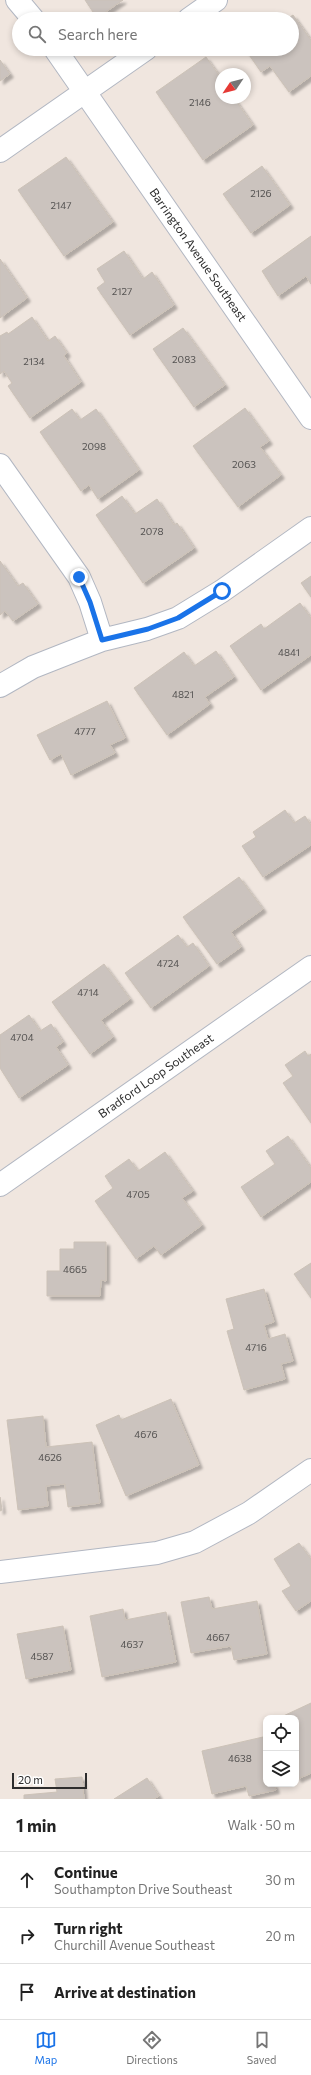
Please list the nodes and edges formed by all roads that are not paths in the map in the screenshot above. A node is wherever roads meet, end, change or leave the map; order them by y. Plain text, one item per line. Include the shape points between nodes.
1 (17, 0) edge
2 (216, 0) edge
3 (27, 12) edge
4 (199, 12) edge
5 (60, 56) edge
6 (136, 56) edge
7 (85, 92) junction
8 (0, 151) edge
9 (311, 418) edge
10 (0, 465) edge
11 (311, 528) edge
12 (102, 640) junction
13 (0, 686) edge
14 (311, 967) edge
15 (0, 1185) edge
16 (311, 1470) edge
17 (0, 1572) edge

1 - 3 street
2 - 4 street
5 - 7 street, Barrington Avenue Southeast
6 - 7 street
7 - 8 street
7 - 9 street, Barrington Avenue Southeast
10 - 12 street via 79,577
11 - 12 street via 222,591 178,618 148,629
12 - 13 street via 33,667
14 - 15 street, Bradford Loop Southeast
16 - 17 street via 249,1513 195,1542 157,1553

